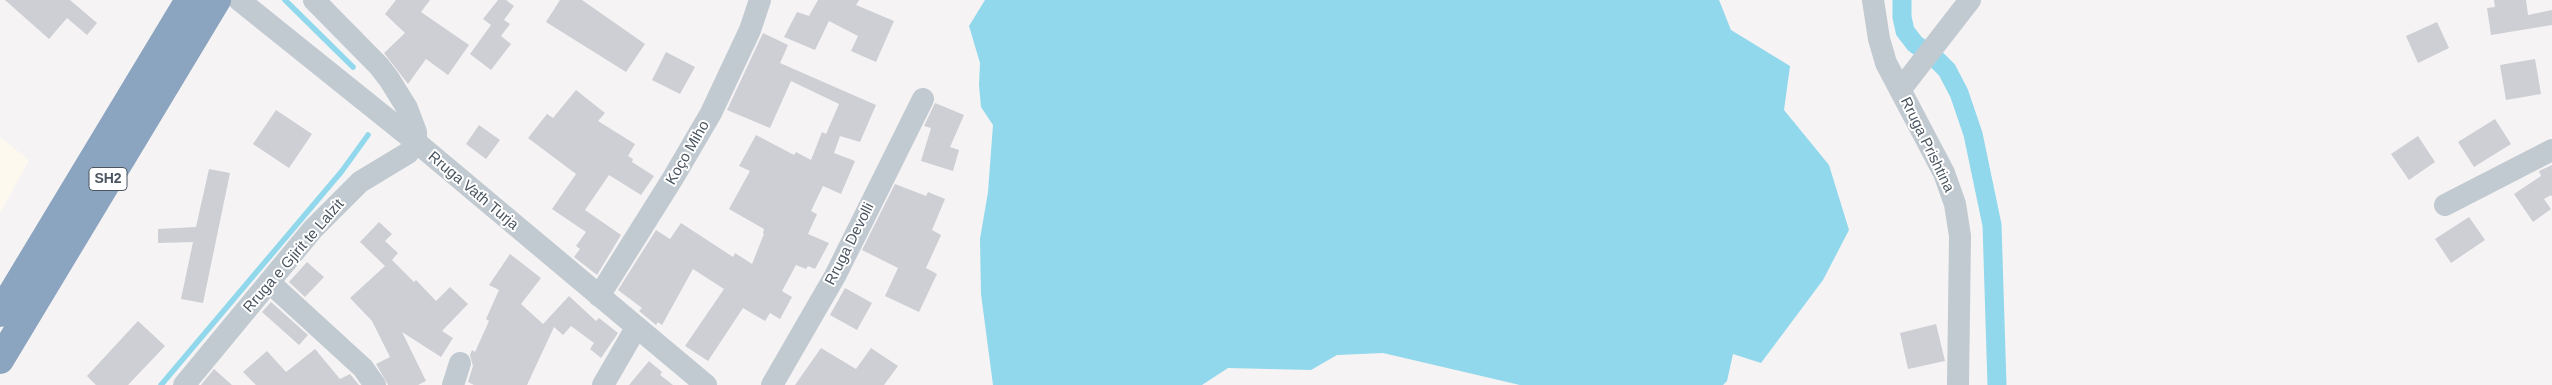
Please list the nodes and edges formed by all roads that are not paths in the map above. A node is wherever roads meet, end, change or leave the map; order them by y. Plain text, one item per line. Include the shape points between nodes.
1 (189, 0) edge
2 (217, 0) edge
3 (239, 0) edge
4 (314, 0) edge
5 (760, 0) edge
6 (1873, 0) edge
7 (1970, 0) edge
8 (1900, 90) junction
9 (923, 99) dead end
10 (416, 142) junction
11 (2552, 150) edge
12 (2445, 206) dead end
13 (268, 282) junction
14 (599, 296) junction
15 (0, 312) edge
16 (636, 328) junction
17 (0, 360) edge
18 (460, 363) dead end
19 (184, 385) edge
20 (375, 385) edge
21 (453, 385) edge
22 (603, 385) edge
23 (706, 385) edge
24 (772, 385) edge
25 (1958, 385) edge

1 - 15 highway, SH2
2 - 17 highway, SH2
3 - 10 street, Rruga Vath Turja
4 - 10 street via 389,79 407,108 416,132
5 - 14 street, Koço Miho via 750,30 711,114
6 - 8 street, Rruga Prishtina via 1886,63
7 - 8 street
8 - 25 street, Rruga Prishtina via 1944,173 1955,204 1960,236
9 - 24 street, Rruga Devolli via 835,276
10 - 13 street, Rruga e Gjirit te Lalzit via 408,153 360,182
10 - 14 street, Rruga Vath Turja
11 - 12 street
13 - 19 street, Rruga e Gjirit te Lalzit
13 - 20 street via 357,362
14 - 16 street, Rruga Vath Turja
16 - 22 street
16 - 23 street, Rruga Vath Turja
18 - 21 street

